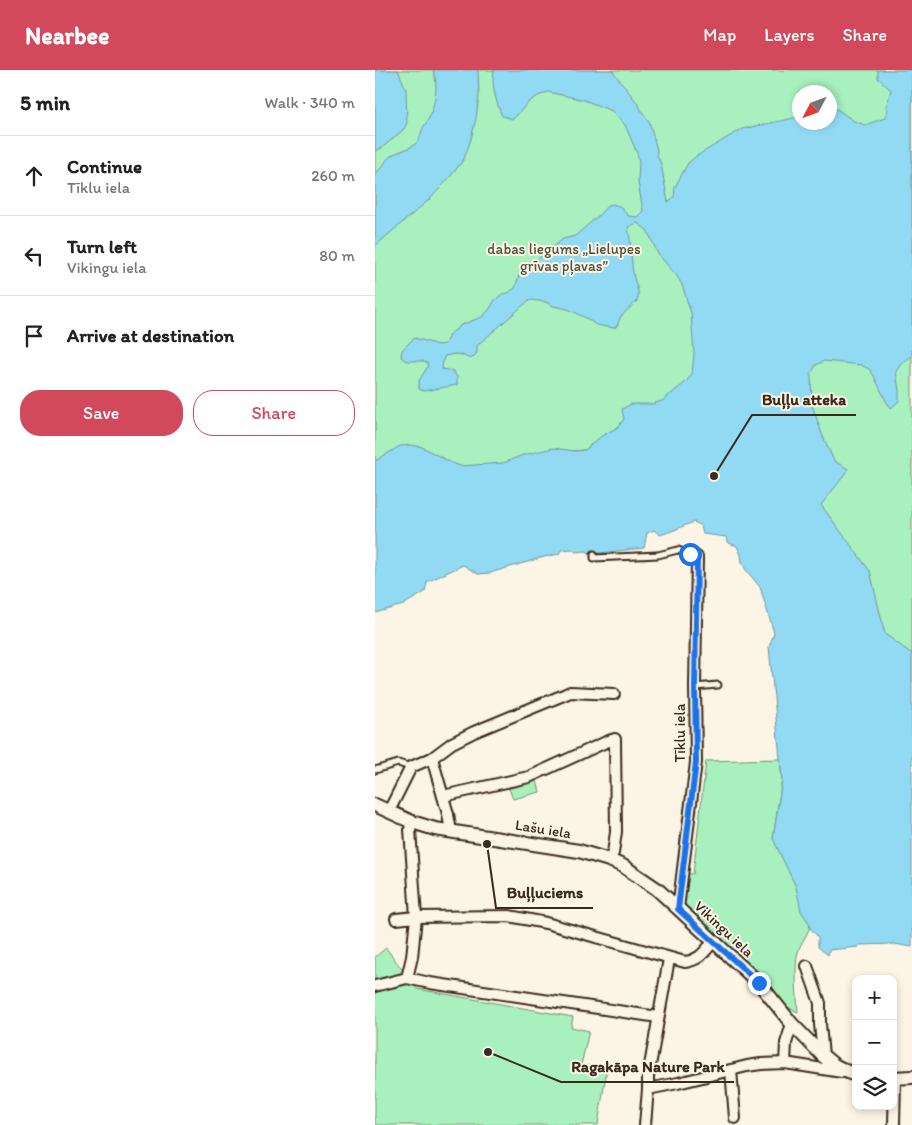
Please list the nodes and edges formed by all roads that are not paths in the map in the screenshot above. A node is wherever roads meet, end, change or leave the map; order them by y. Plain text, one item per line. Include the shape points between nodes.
1 (594, 554) dead end
2 (697, 557) joint
3 (717, 685) dead end
4 (695, 687) junction
5 (614, 694) dead end
6 (432, 758) junction
7 (411, 768) junction
8 (375, 770) edge
9 (443, 796) junction
10 (375, 805) edge
11 (389, 811) junction
12 (412, 822) junction
13 (451, 832) junction
14 (609, 860) junction
15 (678, 909) junction
16 (416, 917) junction
17 (396, 919) dead end
18 (714, 941) junction
19 (669, 959) junction
20 (807, 966) dead end
21 (407, 978) junction
22 (376, 986) edge
23 (375, 997) edge
24 (658, 1017) junction
25 (792, 1024) junction
26 (823, 1056) junction
27 (785, 1063) junction
28 (731, 1070) junction
29 (852, 1074) edge
30 (852, 1074) edge
31 (912, 1077) edge
32 (897, 1078) edge
33 (649, 1089) junction
34 (894, 1110) edge
35 (735, 1118) dead end
36 (645, 1125) edge
37 (894, 1125) edge

1 - 2 lane via 594,558 658,555 678,550
2 - 4 street, Tīklu iela
3 - 4 lane
4 - 15 street, Tīklu iela via 696,762
5 - 6 street via 570,692 451,743
6 - 7 street
6 - 9 street
7 - 8 lane via 398,763
7 - 11 street
9 - 13 street
9 - 14 street via 529,777 615,739 616,832
10 - 11 street, Lašu iela
11 - 12 street, Lašu iela
12 - 13 street, Lašu iela
12 - 16 street
13 - 14 street, Lašu iela via 579,851
14 - 15 street, Lašu iela via 657,889
15 - 18 street, Vikingu iela
16 - 17 street
16 - 19 street via 509,916 546,923
16 - 21 street
18 - 19 street via 694,961
18 - 25 street, Vikingu iela via 759,983
19 - 24 street
20 - 26 street via 821,1003
21 - 22 street
21 - 24 street
22 - 23 street
24 - 33 street
25 - 26 street, Vikingu iela
25 - 27 street via 786,1043
26 - 29 street, Vikingu iela
27 - 28 street
27 - 30 street
28 - 33 street
28 - 35 street
31 - 32 street
33 - 36 street
34 - 37 street

